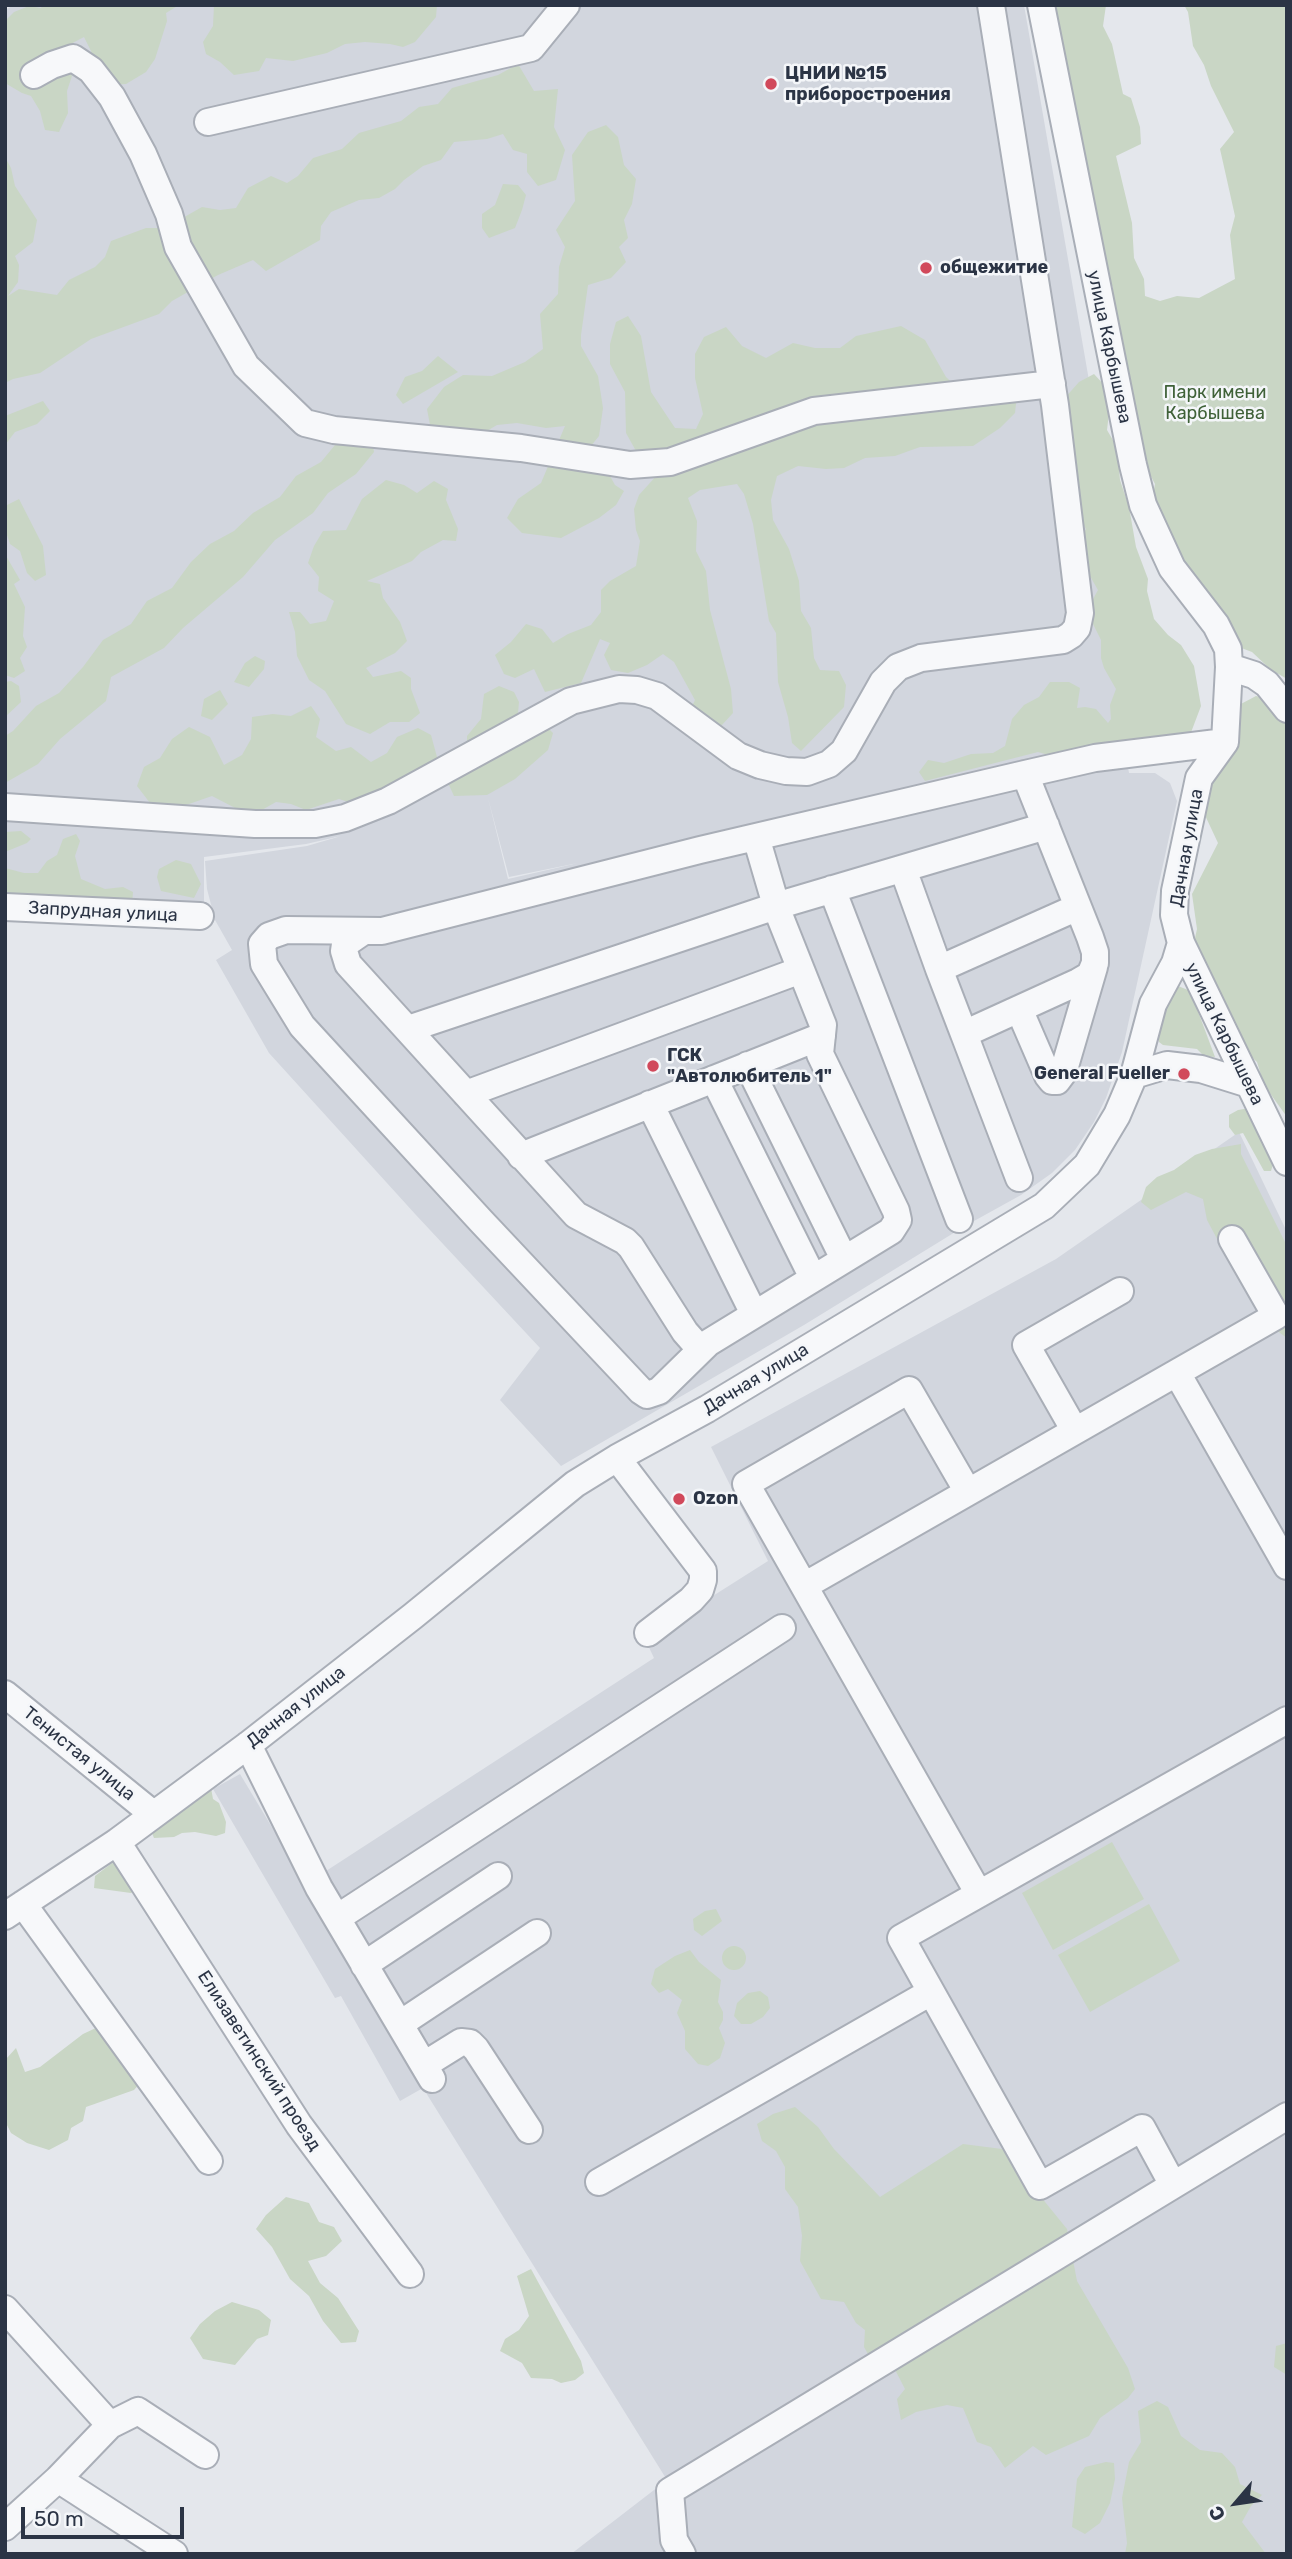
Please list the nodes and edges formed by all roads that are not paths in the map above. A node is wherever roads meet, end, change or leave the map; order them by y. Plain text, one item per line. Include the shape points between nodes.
1 (566, 5) edge
2 (991, 5) edge
3 (1041, 5) edge
4 (34, 75) dead end
5 (208, 122) dead end
6 (1052, 383) junction
7 (1229, 667) junction
8 (1287, 709) edge
9 (1225, 742) junction
10 (1025, 774) junction
11 (5, 807) edge
12 (1046, 826) junction
13 (756, 837) junction
14 (903, 869) junction
15 (832, 889) junction
16 (776, 905) junction
17 (5, 907) edge
18 (1078, 907) junction
19 (200, 916) dead end
20 (361, 933) junction
21 (1181, 943) junction
22 (1095, 963) junction
23 (939, 969) junction
24 (802, 970) junction
25 (1019, 1009) junction
26 (408, 1030) junction
27 (964, 1034) junction
28 (822, 1036) junction
29 (748, 1065) junction
30 (1134, 1075) junction
31 (714, 1079) junction
32 (1249, 1084) junction
33 (466, 1094) junction
34 (650, 1104) junction
35 (521, 1156) junction
36 (1287, 1162) edge
37 (1019, 1178) dead end
38 (959, 1219) dead end
39 (1232, 1238) dead end
40 (844, 1259) junction
41 (813, 1278) junction
42 (1120, 1291) dead end
43 (754, 1314) junction
44 (700, 1349) junction
45 (1177, 1373) junction
46 (1075, 1431) junction
47 (617, 1458) junction
48 (968, 1492) junction
49 (1287, 1566) edge
50 (804, 1586) junction
51 (782, 1629) dead end
52 (648, 1633) dead end
53 (5, 1694) edge
54 (1287, 1720) edge
55 (248, 1745) junction
56 (153, 1814) junction
57 (117, 1842) junction
58 (498, 1875) dead end
59 (979, 1895) junction
60 (14, 1910) edge
61 (337, 1918) junction
62 (537, 1933) dead end
63 (365, 1965) junction
64 (931, 1992) junction
65 (400, 2024) junction
66 (1287, 2116) edge
67 (529, 2130) dead end
68 (209, 2161) dead end
69 (599, 2182) dead end
70 (1174, 2185) junction
71 (410, 2274) dead end
72 (5, 2309) edge
73 (110, 2425) junction
74 (205, 2455) dead end
75 (58, 2479) junction
76 (5, 2527) edge
77 (174, 2554) edge
78 (682, 2554) edge

1 - 5 street via 531,48
2 - 6 street
3 - 7 street, улица Карбышева via 1143,505 1171,568 1216,625 1228,649
4 - 6 street via 73,58 91,70 112,97 143,154 178,247 246,366 305,423 630,465 670,462 814,411
6 - 11 street via 1080,613 1077,628 1063,640 921,658 898,667 883,682 844,751 829,764 807,772 760,765 738,756 657,696 619,689 571,701 388,801 315,824
7 - 8 street via 1267,684
7 - 9 street
9 - 10 street via 1095,758
9 - 21 street, Дачная улица via 1199,778 1196,791 1175,891 1174,915
10 - 12 street
10 - 13 street
12 - 14 street
12 - 18 street
13 - 16 street
13 - 20 street
14 - 15 street
14 - 23 street
15 - 16 street
15 - 38 street
16 - 24 street
16 - 26 street
17 - 19 street, Запрудная улица
18 - 22 street
18 - 23 street
20 - 26 street via 345,943 348,964
20 - 44 street via 286,930 262,944 264,964 302,1026 641,1391 647,1395 659,1391
21 - 30 street, Дачная улица via 1153,1004
21 - 32 street, улица Карбышева
22 - 25 street via 1090,975
22 - 25 street via 1057,1081 1048,1076
23 - 27 street
24 - 28 street via 823,1025
24 - 33 street
25 - 27 street
26 - 33 street
27 - 37 street
28 - 29 street
28 - 40 street via 822,1062 898,1220 891,1231
29 - 31 street
29 - 40 street
30 - 32 street via 1167,1065 1201,1069
30 - 47 street, Дачная улица via 1087,1165 1044,1206 708,1409
31 - 34 street
31 - 41 street
32 - 36 street, улица Карбышева
33 - 35 street
34 - 35 street
34 - 43 street
35 - 44 street via 576,1215 631,1247
39 - 45 street via 1276,1316
40 - 41 street
41 - 43 street
42 - 46 street via 1026,1345
43 - 44 street
45 - 46 street
45 - 49 street
46 - 48 street
47 - 52 street via 703,1571 700,1590
47 - 55 street, Дачная улица via 575,1484
48 - 50 street
48 - 50 street via 909,1390 757,1477 746,1484
50 - 59 street
51 - 61 street
53 - 56 street, Тенистая улица
54 - 59 street
55 - 56 street, Дачная улица
55 - 61 street
56 - 57 street, Дачная улица
57 - 60 street, Дачная улица
57 - 71 street, Елизаветинский проезд via 299,2125
58 - 63 street
59 - 64 street via 901,1938
60 - 68 street
61 - 63 street
62 - 65 street
63 - 65 street
64 - 69 street
64 - 70 street via 1040,2186 1142,2129
65 - 67 street via 428,2072 461,2042 470,2043
66 - 70 street
70 - 78 street via 670,2491 674,2540
72 - 73 street
73 - 74 street via 138,2411
73 - 75 street
75 - 76 street
75 - 77 street

